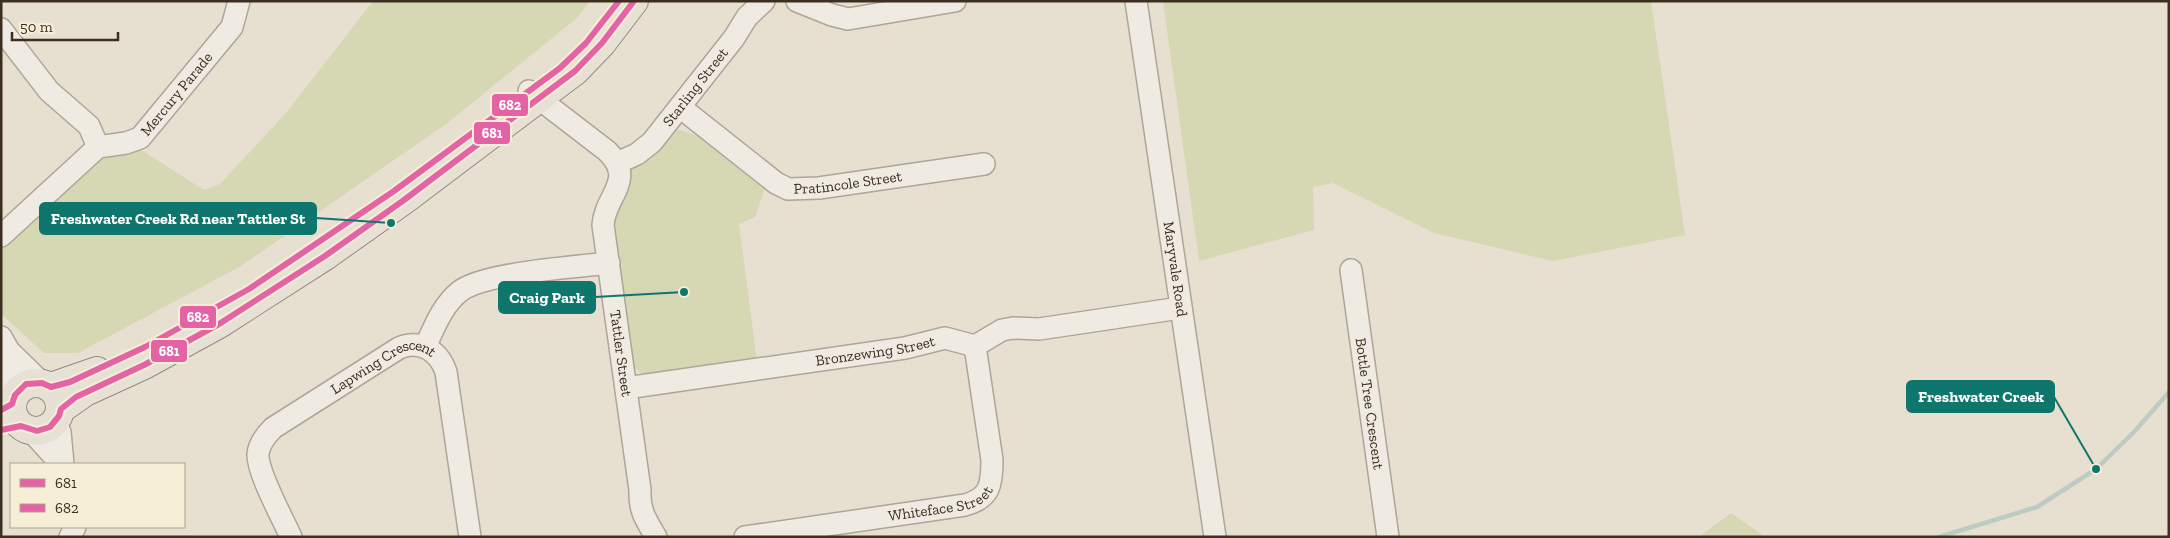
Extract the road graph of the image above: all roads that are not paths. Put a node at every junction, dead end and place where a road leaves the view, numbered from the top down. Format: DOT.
graph roads {
  1 [pos="239,1"];
  2 [pos="618,1"];
  3 [pos="634,1"];
  4 [pos="764,1"];
  5 [pos="797,1"];
  6 [pos="955,1"];
  7 [pos="1136,1"];
  8 [pos="1,29"];
  9 [pos="535,94"];
  10 [pos="680,107"];
  11 [pos="98,147"];
  12 [pos="617,163"];
  13 [pos="984,164"];
  14 [pos="1,236"];
  15 [pos="608,262"];
  16 [pos="1351,270"];
  17 [pos="1180,308"];
  18 [pos="5,344"];
  19 [pos="975,346"];
  20 [pos="425,347"];
  21 [pos="626,388"];
  22 [pos="29,410"];
  23 [pos="62,463"];
  24 [pos="291,537"];
  25 [pos="470,537"];
  26 [pos="656,537"];
  27 [pos="745,537"];
  28 [pos="1215,537"];
  29 [pos="1388,537"];
  1 -- 11 [label="street, Mercury Parade"];
  2 -- 9 [label="main road"];
  3 -- 9 [label="main road"];
  4 -- 10 [label="street, Starling Street"];
  5 -- 6 [label="street"];
  7 -- 17 [label="street, Maryvale Road"];
  8 -- 11 [label="street"];
  9 -- 12 [label="street"];
  9 -- 22 [label="main road"];
  10 -- 12 [label="street, Starling Street"];
  10 -- 13 [label="street, Pratincole Street"];
  11 -- 14 [label="street"];
  12 -- 15 [label="street, Tattler Street"];
  15 -- 20 [label="street"];
  15 -- 21 [label="street, Tattler Street"];
  16 -- 29 [label="street, Bottle Tree Crescent"];
  17 -- 19 [label="street"];
  17 -- 28 [label="street, Maryvale Road"];
  18 -- 22 [label="street"];
  18 -- 22 [label="street"];
  19 -- 21 [label="street, Bronzewing Street"];
  19 -- 27 [label="street, Whiteface Street"];
  20 -- 24 [label="street, Lapwing Crescent"];
  20 -- 25 [label="street, Lapwing Crescent"];
  21 -- 26 [label="street, Tattler Street"];
  22 -- 23 [label="street"];
}
